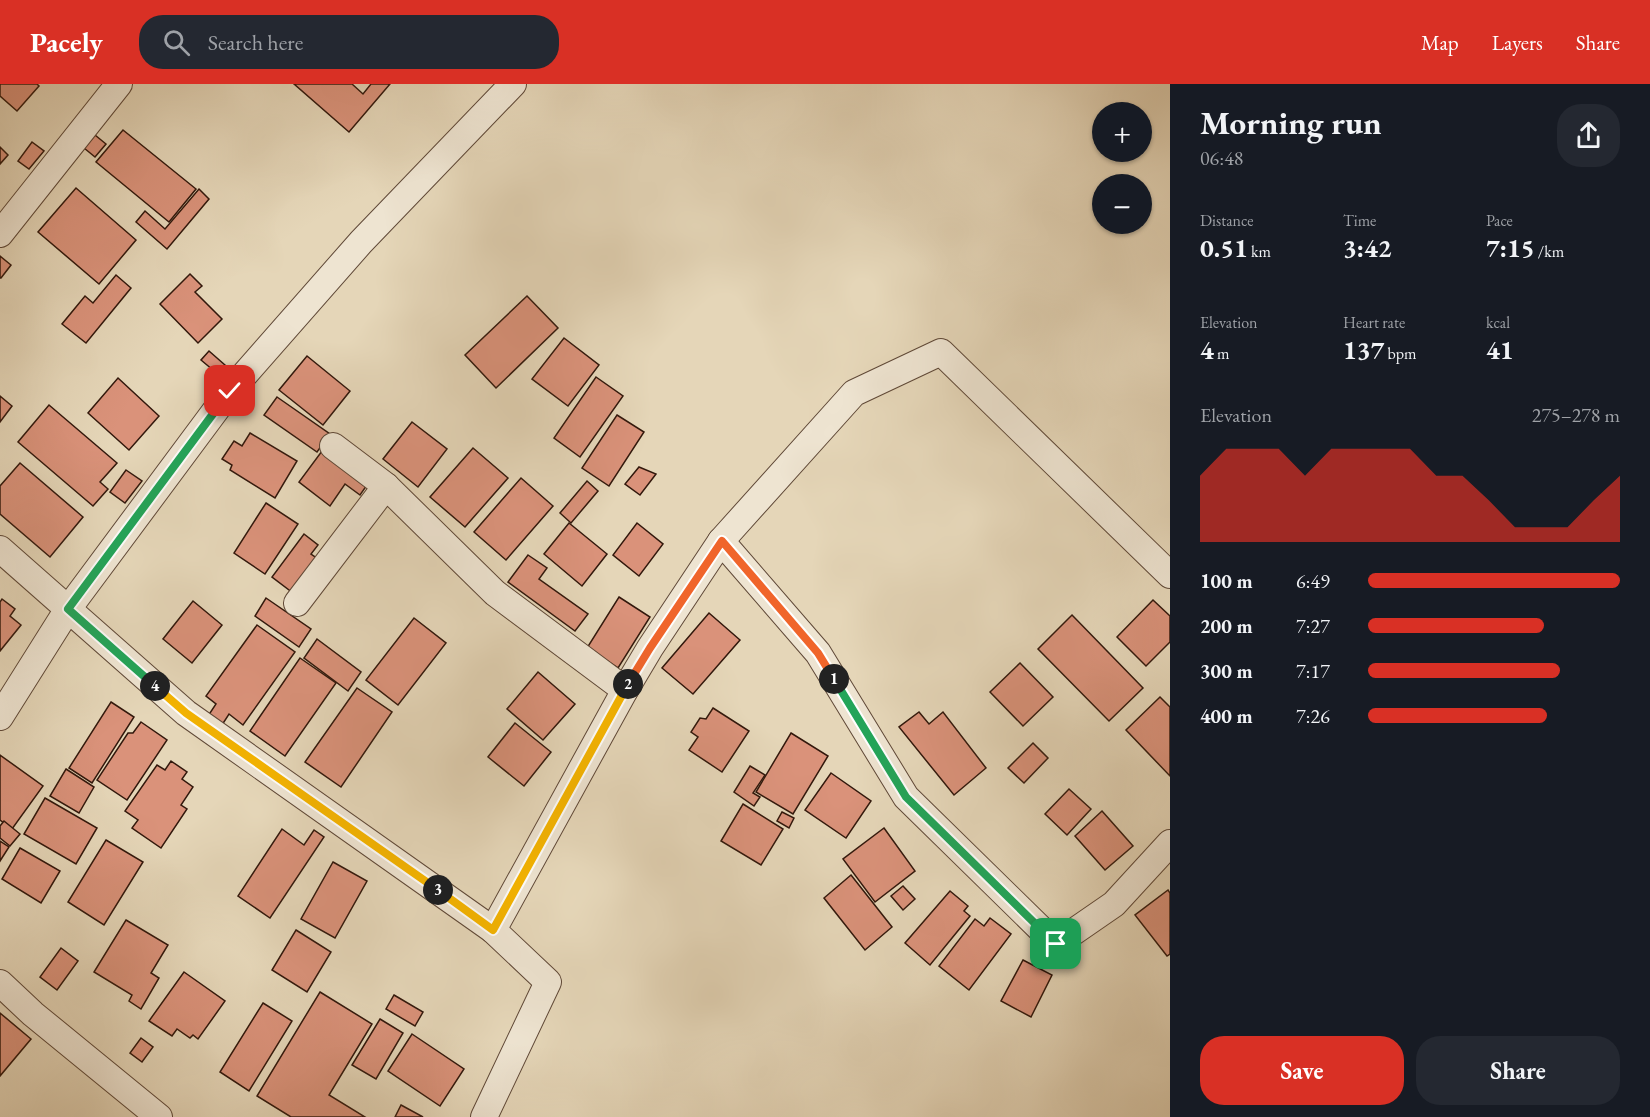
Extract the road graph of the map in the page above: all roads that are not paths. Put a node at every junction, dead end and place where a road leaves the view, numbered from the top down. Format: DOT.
graph roads {
  1 [pos="119,84"];
  2 [pos="513,84"];
  3 [pos="0,234"];
  4 [pos="333,446"];
  5 [pos="386,486"];
  6 [pos="722,541"];
  7 [pos="0,549"];
  8 [pos="1170,575"];
  9 [pos="297,603"];
  10 [pos="68,609"];
  11 [pos="625,690"];
  12 [pos="0,717"];
  13 [pos="1170,843"];
  14 [pos="493,930"];
  15 [pos="0,983"];
  16 [pos="159,1117"];
  17 [pos="484,1117"];
  1 -- 3 [label="street"];
  2 -- 10 [label="street"];
  4 -- 5 [label="street"];
  5 -- 9 [label="street"];
  5 -- 11 [label="street"];
  6 -- 8 [label="street"];
  6 -- 11 [label="street"];
  6 -- 13 [label="street"];
  7 -- 10 [label="street"];
  10 -- 12 [label="street"];
  10 -- 14 [label="street"];
  11 -- 14 [label="street"];
  14 -- 17 [label="street"];
  15 -- 16 [label="street"];
}
